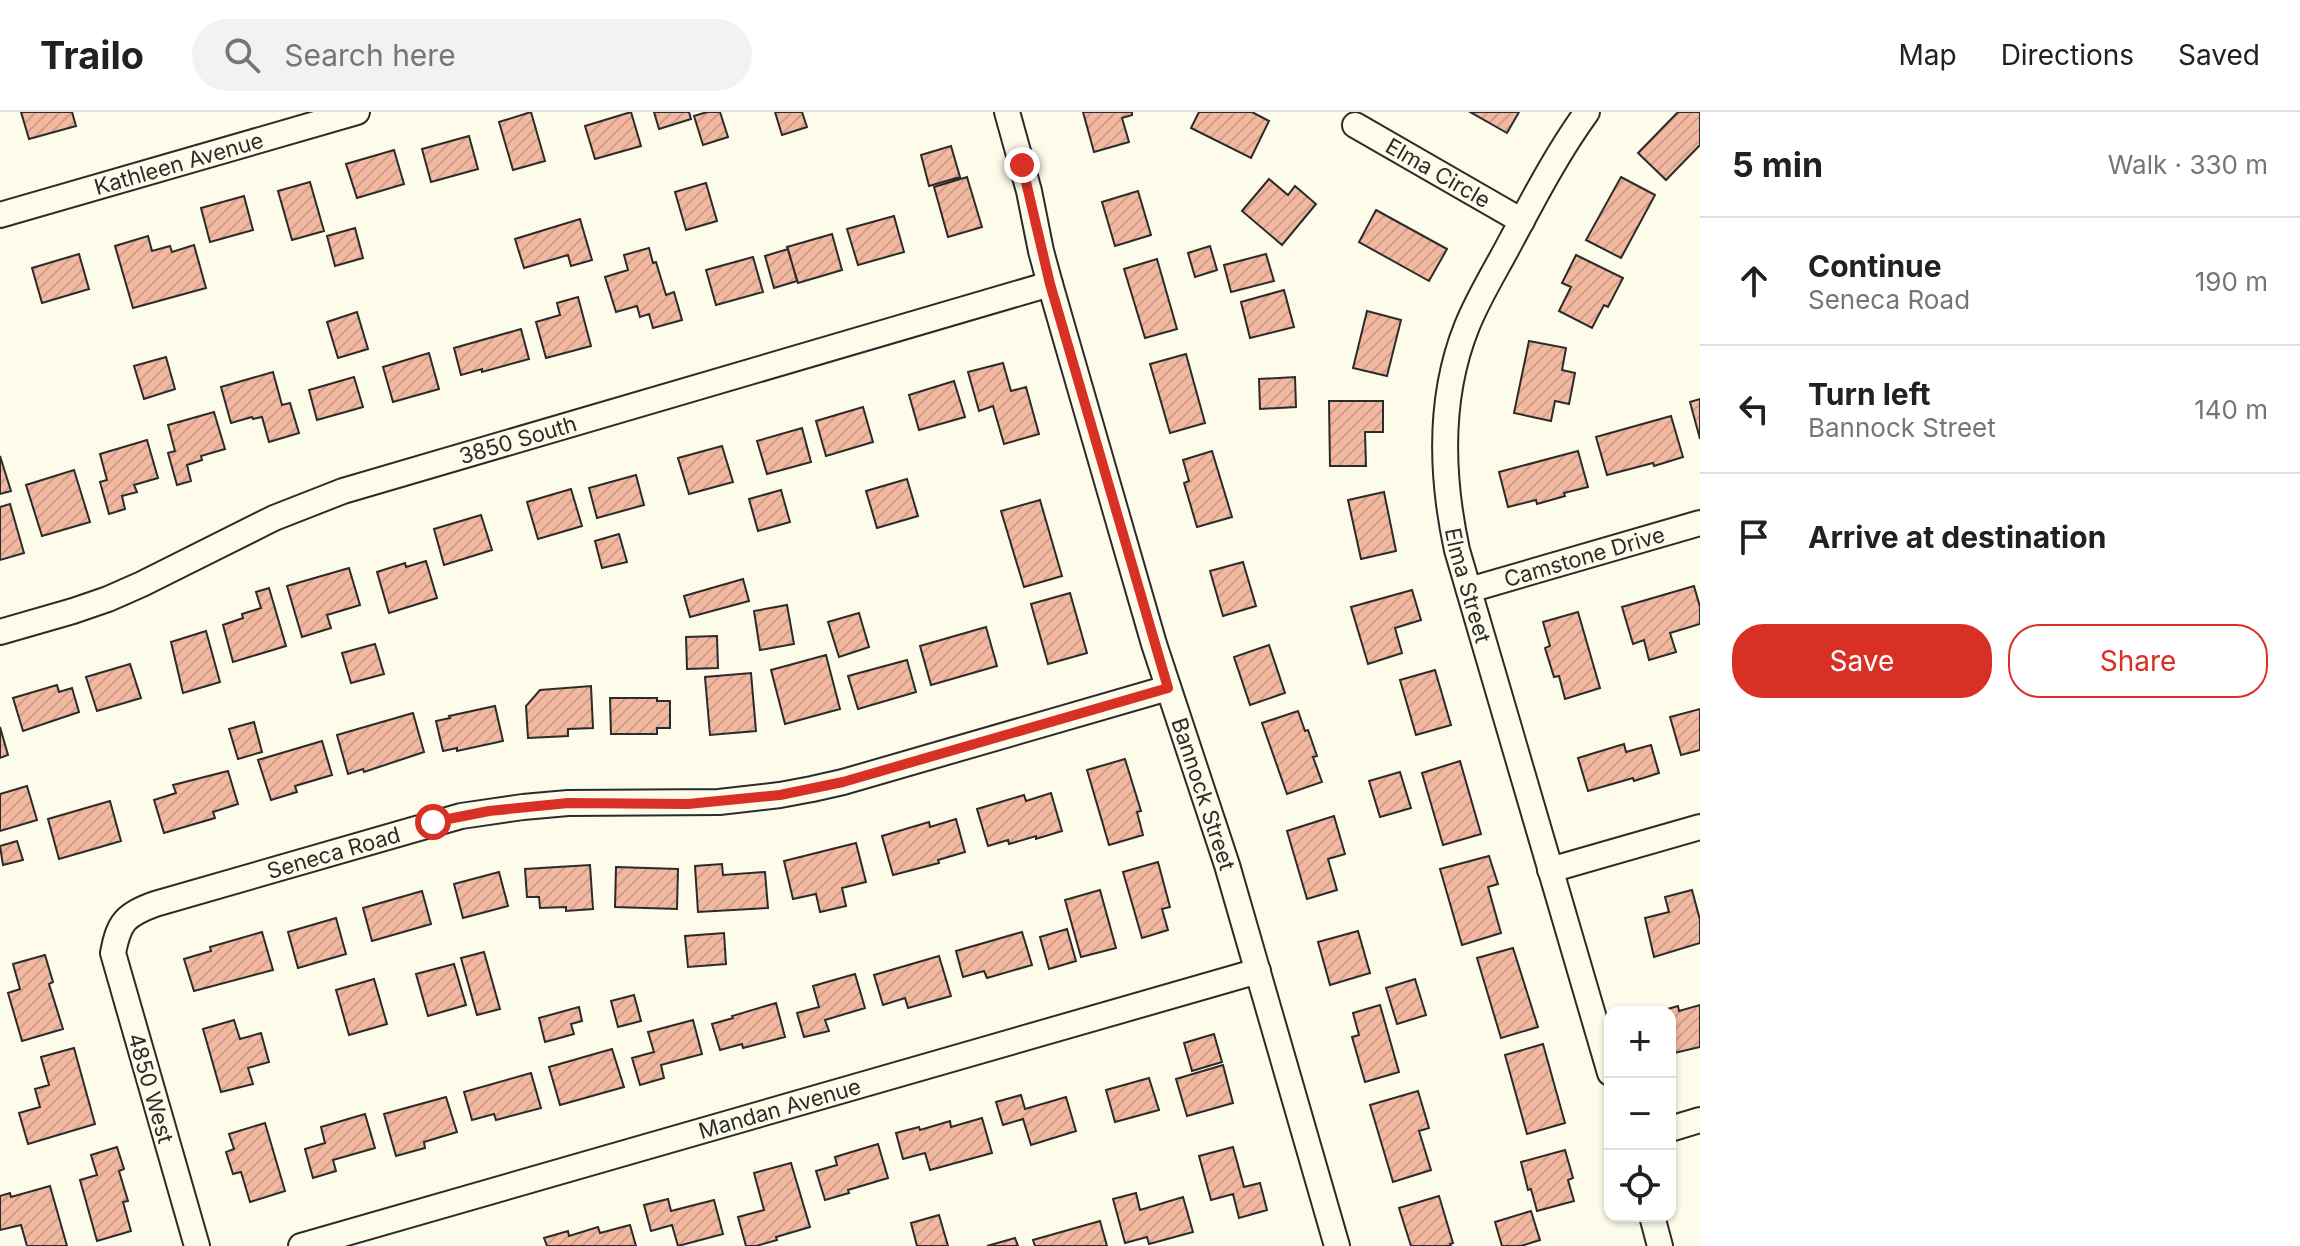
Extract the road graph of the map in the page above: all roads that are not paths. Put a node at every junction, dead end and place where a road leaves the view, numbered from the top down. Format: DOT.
graph roads {
  1 [pos="357,112"];
  2 [pos="1007,112"];
  3 [pos="1587,112"];
  4 [pos="1355,125"];
  5 [pos="0,215"];
  6 [pos="1522,221"];
  7 [pos="1050,284"];
  8 [pos="1700,523"];
  9 [pos="1469,590"];
  10 [pos="0,632"];
  11 [pos="1168,688"];
  12 [pos="1700,827"];
  13 [pos="1550,870"];
  14 [pos="118,929"];
  15 [pos="1258,971"];
  16 [pos="1604,1053"];
  17 [pos="1700,1120"];
  18 [pos="1676,1127"];
  19 [pos="1654,1222"];
  20 [pos="197,1246"];
  21 [pos="301,1246"];
  22 [pos="1337,1246"];
  23 [pos="1660,1246"];
  1 -- 5 [label="street, Kathleen Avenue"];
  2 -- 7 [label="street, Bannock Street"];
  3 -- 6 [label="street, Elma Street"];
  4 -- 6 [label="street, Elma Circle"];
  6 -- 9 [label="street, Elma Street"];
  7 -- 10 [label="street, 3850 South"];
  7 -- 11 [label="street, Bannock Street"];
  8 -- 9 [label="street, Camstone Drive"];
  9 -- 13 [label="street, Elma Street"];
  11 -- 14 [label="street, Seneca Road"];
  11 -- 15 [label="street, Bannock Street"];
  12 -- 13 [label="street"];
  13 -- 16 [label="street, Elma Street"];
  14 -- 20 [label="street, 4850 West"];
  15 -- 21 [label="street, Mandan Avenue"];
  15 -- 22 [label="street, Bannock Street"];
  17 -- 18 [label="street"];
  19 -- 23 [label="street"];
}
